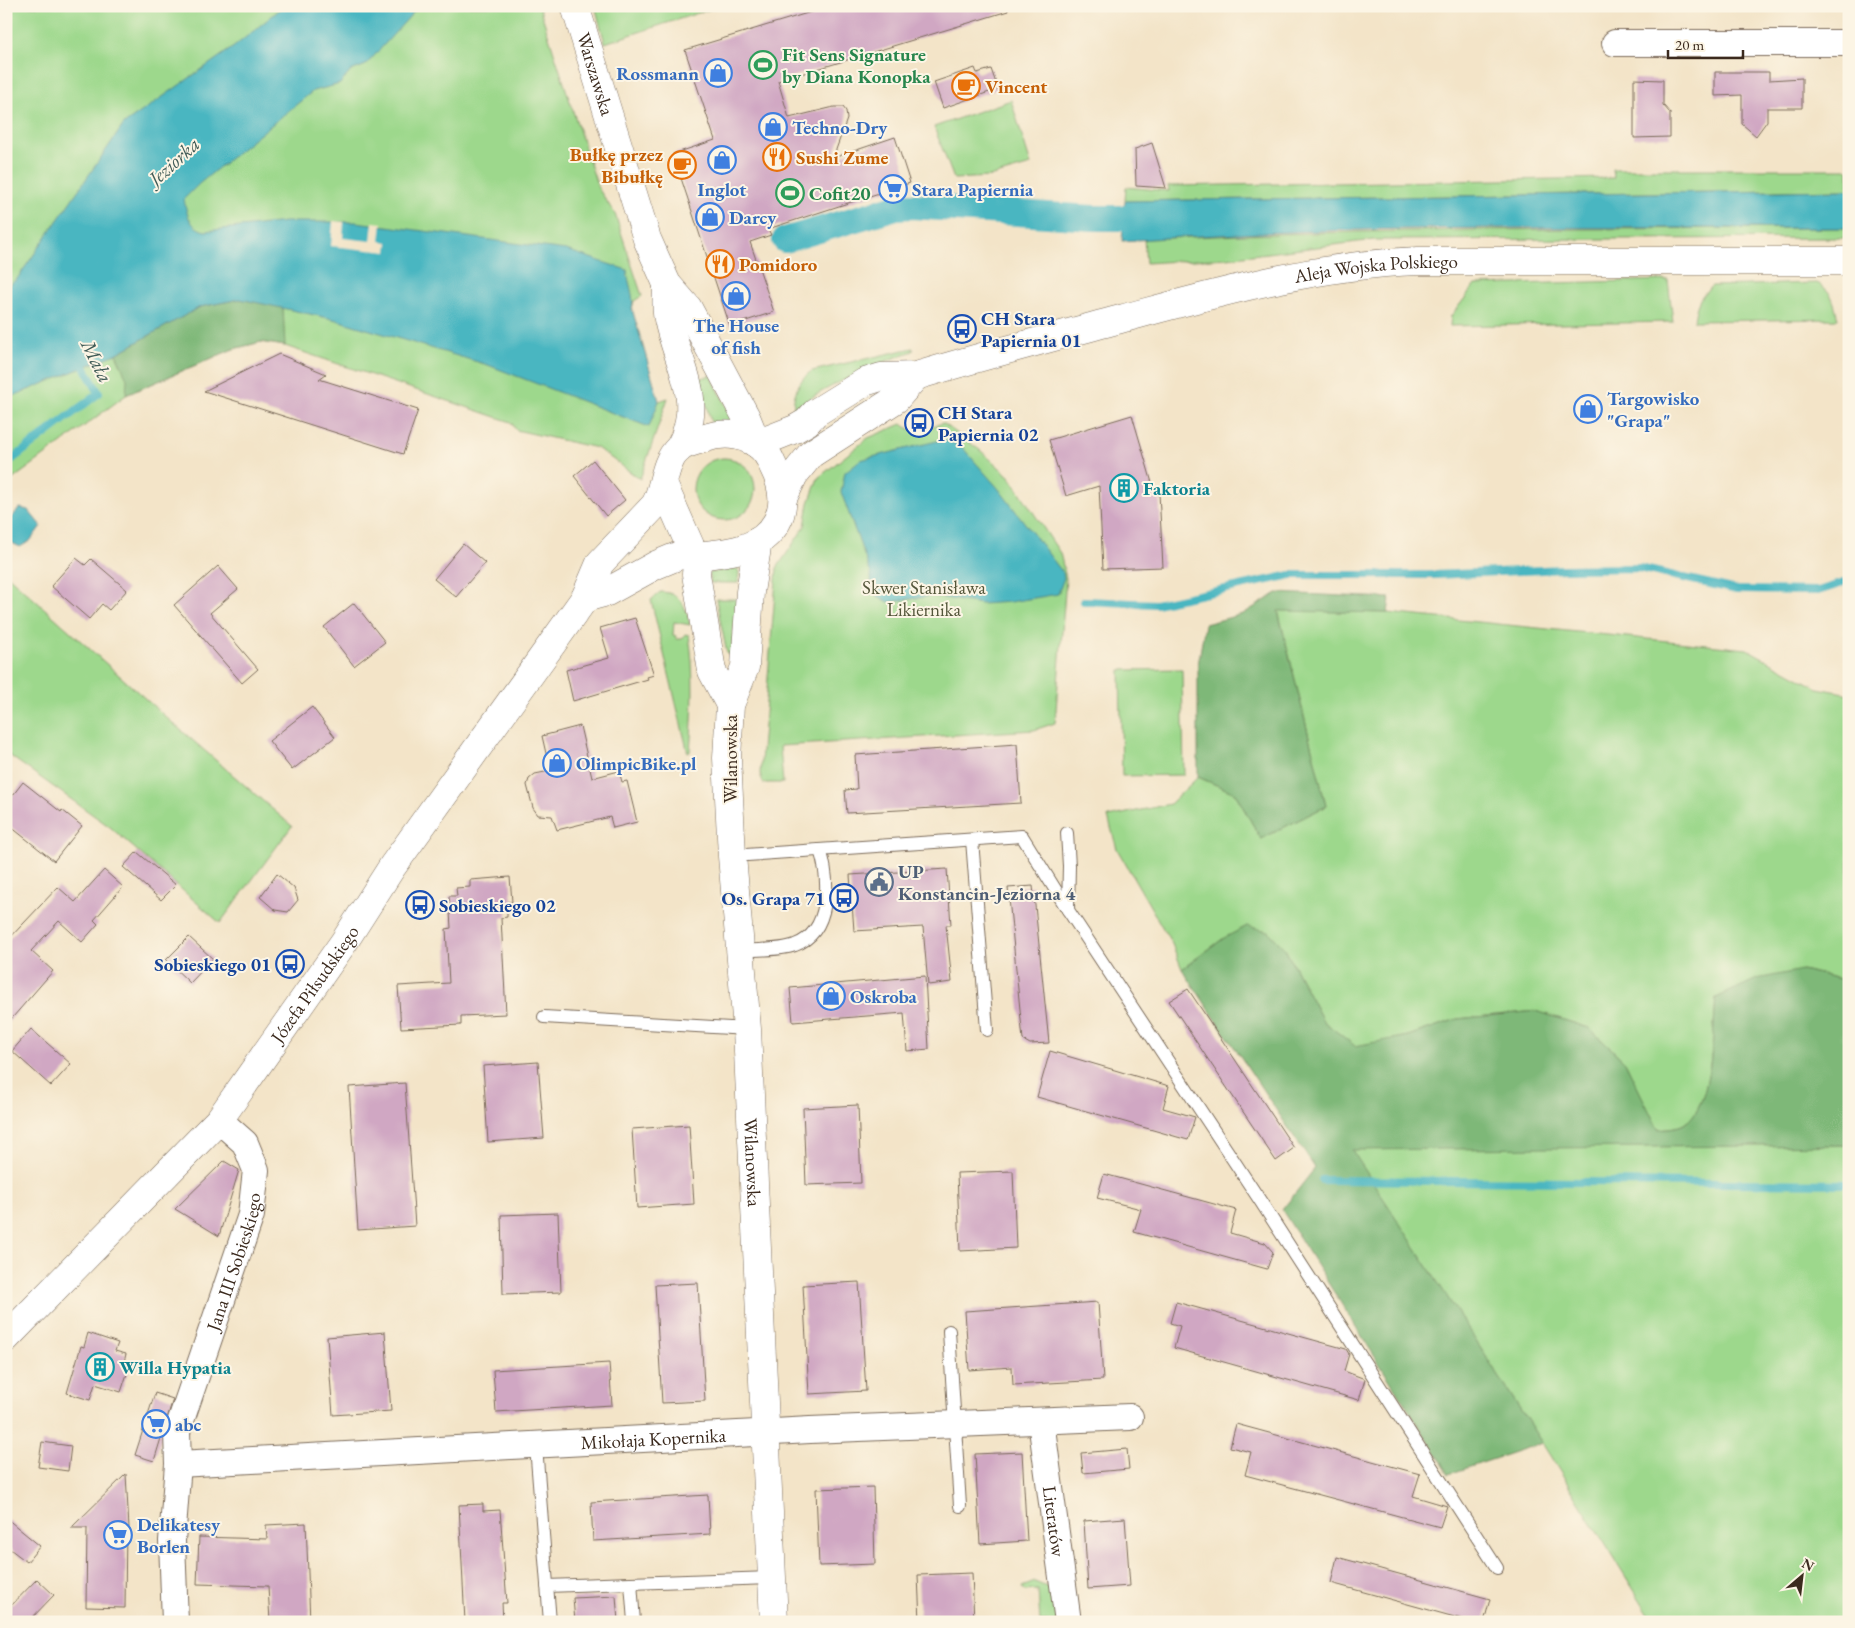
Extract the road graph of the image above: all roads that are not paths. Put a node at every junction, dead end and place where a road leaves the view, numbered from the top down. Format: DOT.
graph roads {
  1 [pos="575,6"];
  2 [pos="1849,42"];
  3 [pos="1615,43"];
  4 [pos="1849,260"];
  5 [pos="667,284"];
  6 [pos="916,376"];
  7 [pos="815,413"];
  8 [pos="746,417"];
  9 [pos="757,444"];
  10 [pos="679,448"];
  11 [pos="663,484"];
  12 [pos="784,496"];
  13 [pos="758,541"];
  14 [pos="695,554"];
  15 [pos="585,598"];
  16 [pos="730,705"];
  17 [pos="1067,833"];
  18 [pos="972,840"];
  19 [pos="820,850"];
  20 [pos="732,856"];
  21 [pos="1068,910"];
  22 [pos="741,951"];
  23 [pos="544,1017"];
  24 [pos="747,1029"];
  25 [pos="987,1030"];
  26 [pos="219,1120"];
  27 [pos="949,1331"];
  28 [pos="6,1338"];
  29 [pos="1130,1417"];
  30 [pos="1041,1421"];
  31 [pos="953,1424"];
  32 [pos="765,1434"];
  33 [pos="536,1446"];
  34 [pos="178,1464"];
  35 [pos="960,1506"];
  36 [pos="1497,1568"];
  37 [pos="772,1578"];
  38 [pos="631,1583"];
  39 [pos="547,1586"];
  40 [pos="175,1622"];
  41 [pos="550,1622"];
  42 [pos="634,1622"];
  43 [pos="774,1622"];
  44 [pos="1068,1622"];
  1 -- 5 [label="street, Warszawska"];
  2 -- 3 [label="street"];
  4 -- 6 [label="street, Aleja Wojska Polskiego"];
  5 -- 8 [label="street, Warszawska"];
  5 -- 10 [label="street, Warszawska"];
  6 -- 7 [label="street, Aleja Wojska Polskiego"];
  6 -- 12 [label="street"];
  7 -- 8 [label="street, Aleja Wojska Polskiego"];
  7 -- 9 [label="street, Aleja Wojska Polskiego"];
  8 -- 9 [label="street, Warszawska"];
  9 -- 10 [label="street"];
  9 -- 12 [label="street"];
  10 -- 11 [label="street"];
  11 -- 14 [label="street"];
  11 -- 15 [label="street, Józefa Piłsudskiego"];
  12 -- 13 [label="street"];
  13 -- 14 [label="street"];
  13 -- 16 [label="street, Wilanowska"];
  14 -- 15 [label="street"];
  14 -- 16 [label="street, Wilanowska"];
  15 -- 26 [label="street, Józefa Piłsudskiego"];
  16 -- 20 [label="street, Wilanowska"];
  17 -- 21 [label="lane"];
  18 -- 19 [label="lane"];
  18 -- 21 [label="lane"];
  18 -- 25 [label="lane"];
  19 -- 20 [label="lane"];
  19 -- 22 [label="lane"];
  20 -- 22 [label="street, Wilanowska"];
  21 -- 36 [label="lane"];
  22 -- 24 [label="street, Wilanowska"];
  23 -- 24 [label="lane"];
  24 -- 32 [label="street, Wilanowska"];
  26 -- 28 [label="street, Józefa Piłsudskiego"];
  26 -- 34 [label="street, Jana III Sobieskiego"];
  27 -- 31 [label="lane"];
  29 -- 30 [label="street, Mikołaja Kopernika"];
  30 -- 31 [label="street, Mikołaja Kopernika"];
  30 -- 44 [label="street, Literatów"];
  31 -- 32 [label="street, Mikołaja Kopernika"];
  31 -- 35 [label="lane"];
  32 -- 33 [label="street, Mikołaja Kopernika"];
  32 -- 37 [label="street, Wilanowska"];
  33 -- 34 [label="street, Mikołaja Kopernika"];
  33 -- 39 [label="lane"];
  34 -- 40 [label="street, Jana III Sobieskiego"];
  37 -- 38 [label="lane"];
  37 -- 43 [label="street, Wilanowska"];
  38 -- 39 [label="lane"];
  38 -- 42 [label="lane"];
  39 -- 41 [label="lane"];
}
